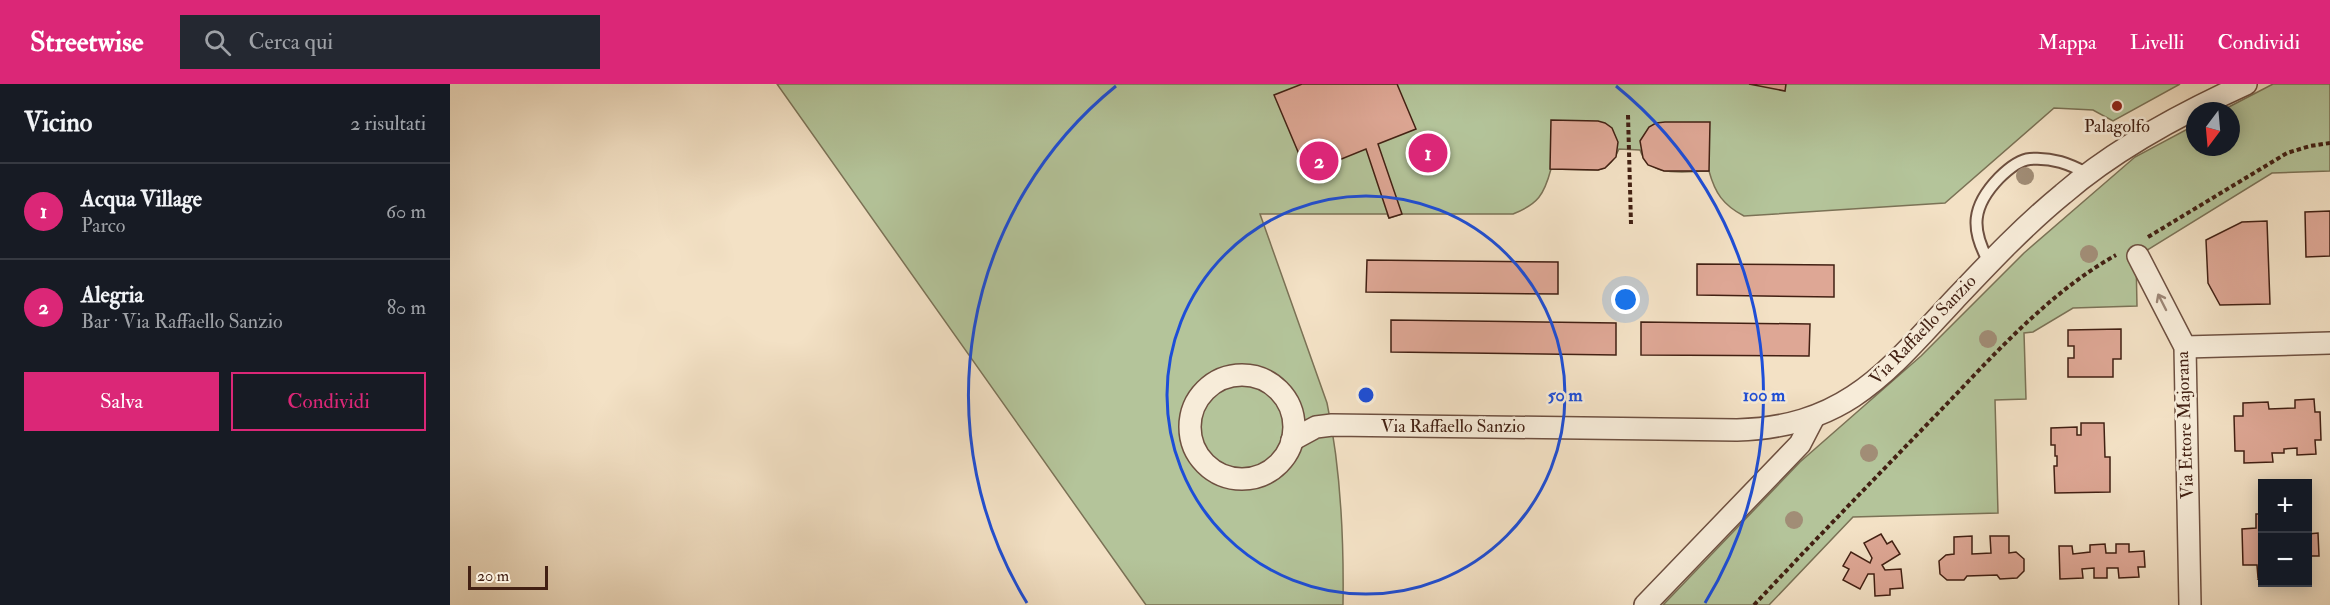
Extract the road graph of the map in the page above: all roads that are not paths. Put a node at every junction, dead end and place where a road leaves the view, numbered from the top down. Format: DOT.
graph roads {
  1 [pos="2246,84"];
  2 [pos="2088,174"];
  3 [pos="2135,249"];
  4 [pos="1989,262"];
  5 [pos="2330,343"];
  6 [pos="2185,347"];
  7 [pos="1291,411"];
  8 [pos="1814,417"];
  9 [pos="1332,425"];
  10 [pos="1292,440"];
  11 [pos="1645,605"];
  12 [pos="2190,605"];
  1 -- 2 [label="street, Via Raffaello Sanzio"];
  2 -- 4 [label="street, Via Raffaello Sanzio"];
  2 -- 4 [label="lane"];
  6 -- 3 [label="street, Via Ettore Majorana, one-way"];
  4 -- 8 [label="street, Via Raffaello Sanzio"];
  5 -- 6 [label="street"];
  6 -- 12 [label="street, Via Ettore Majorana"];
  7 -- 9 [label="street, Via Raffaello Sanzio"];
  7 -- 10 [label="street"];
  7 -- 10 [label="street"];
  8 -- 9 [label="street, Via Raffaello Sanzio"];
  8 -- 11 [label="street"];
  9 -- 10 [label="street, Via Raffaello Sanzio"];
}
